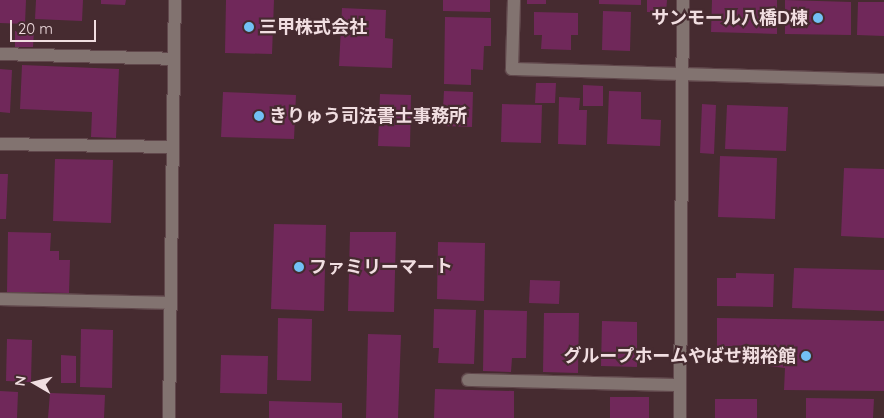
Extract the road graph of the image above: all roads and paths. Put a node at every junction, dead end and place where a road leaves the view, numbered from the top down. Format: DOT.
graph roads {
  1 [pos="175,0"];
  2 [pos="514,0"];
  3 [pos="683,0"];
  4 [pos="0,54"];
  5 [pos="174,59"];
  6 [pos="683,73"];
  7 [pos="884,80"];
  8 [pos="0,144"];
  9 [pos="172,146"];
  10 [pos="0,299"];
  11 [pos="170,303"];
  12 [pos="468,380"];
  13 [pos="680,385"];
  14 [pos="169,418"];
  15 [pos="680,418"];
  1 -- 5 [label="street"];
  2 -- 6 [label="street"];
  3 -- 6 [label="street"];
  4 -- 5 [label="street"];
  5 -- 9 [label="street"];
  6 -- 7 [label="street"];
  6 -- 13 [label="street"];
  8 -- 9 [label="street"];
  9 -- 11 [label="street"];
  10 -- 11 [label="street"];
  11 -- 14 [label="street"];
  12 -- 13 [label="street"];
  13 -- 15 [label="street"];
}
